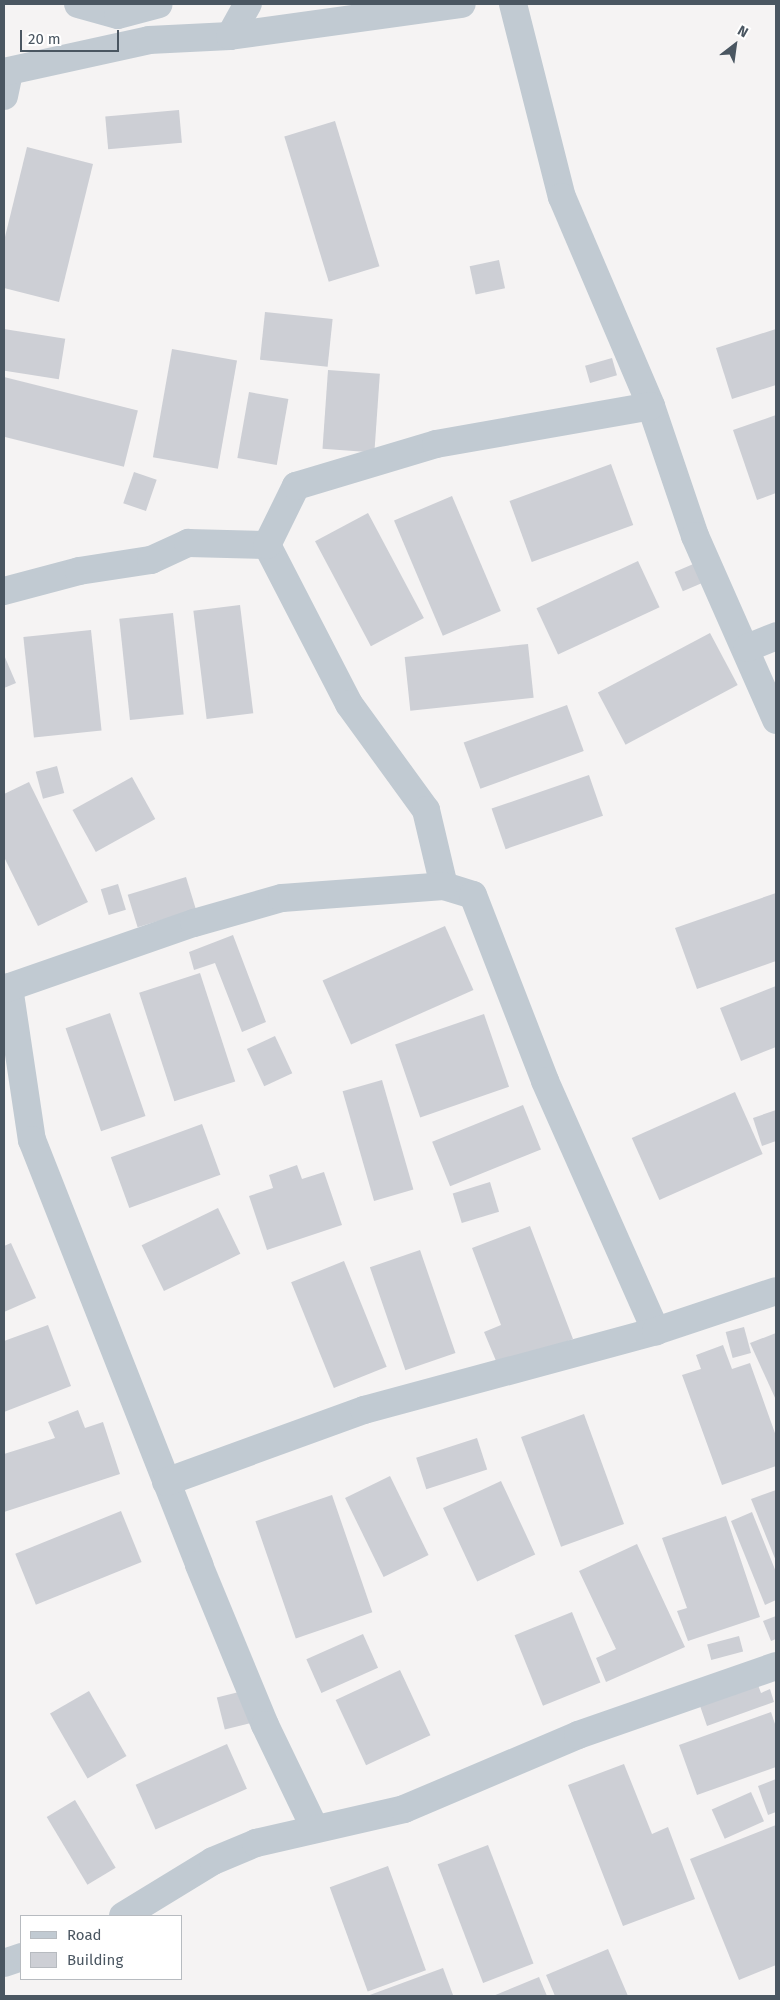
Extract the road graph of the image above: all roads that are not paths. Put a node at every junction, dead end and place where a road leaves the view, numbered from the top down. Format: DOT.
graph roads {
  1 [pos="78,4"];
  2 [pos="159,4"];
  3 [pos="248,4"];
  4 [pos="462,4"];
  5 [pos="513,4"];
  6 [pos="230,36"];
  7 [pos="6,80"];
  8 [pos="651,406"];
  9 [pos="267,545"];
  10 [pos="4,591"];
  11 [pos="776,636"];
  12 [pos="747,648"];
  13 [pos="776,720"];
  14 [pos="444,886"];
  15 [pos="7,988"];
  16 [pos="776,1291"];
  17 [pos="656,1331"];
  18 [pos="166,1482"];
  19 [pos="776,1666"];
  20 [pos="315,1829"];
  21 [pos="125,1915"];
  22 [pos="20,1957"];
  23 [pos="4,1963"];
  1 -- 2 [label="street"];
  3 -- 6 [label="street"];
  4 -- 6 [label="street"];
  5 -- 8 [label="street"];
  6 -- 7 [label="street"];
  8 -- 9 [label="street"];
  8 -- 12 [label="street"];
  9 -- 10 [label="street"];
  9 -- 14 [label="street"];
  11 -- 12 [label="street"];
  12 -- 13 [label="street"];
  14 -- 15 [label="street"];
  14 -- 17 [label="street"];
  15 -- 18 [label="street"];
  16 -- 17 [label="street"];
  17 -- 18 [label="street"];
  18 -- 20 [label="street"];
  19 -- 20 [label="street"];
  20 -- 21 [label="street"];
  22 -- 23 [label="street"];
}
